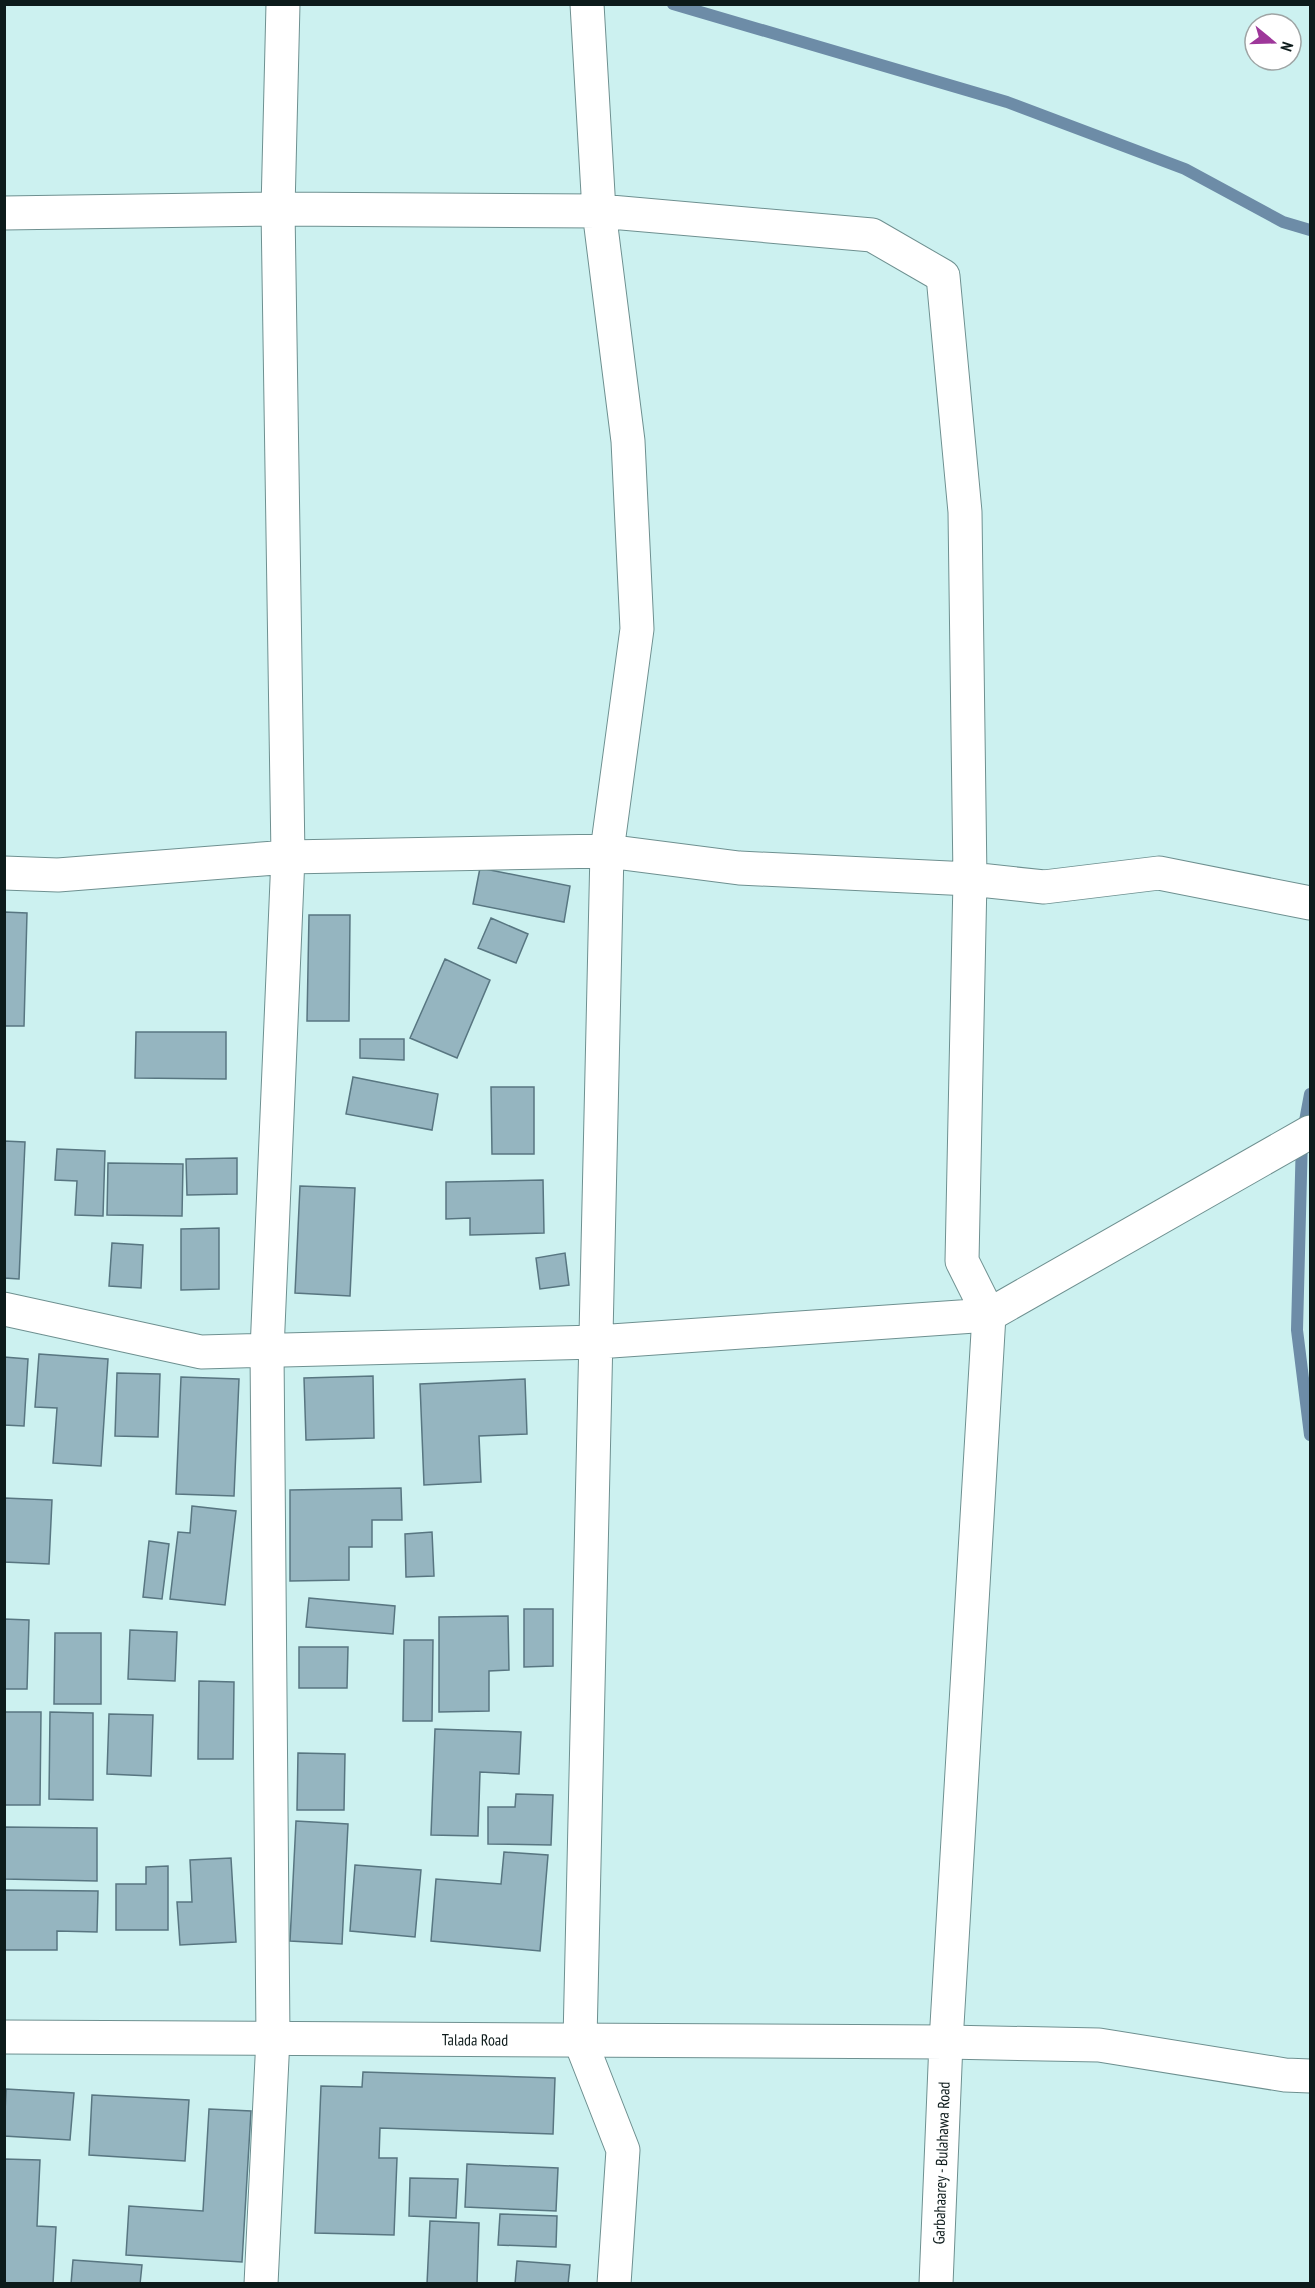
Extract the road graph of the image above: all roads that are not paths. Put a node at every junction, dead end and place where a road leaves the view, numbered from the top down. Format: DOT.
graph roads {
  1 [pos="283,4"];
  2 [pos="587,4"];
  3 [pos="278,209"];
  4 [pos="599,211"];
  5 [pos="4,213"];
  6 [pos="607,850"];
  7 [pos="288,857"];
  8 [pos="4,873"];
  9 [pos="970,879"];
  10 [pos="1311,903"];
  11 [pos="1311,1132"];
  12 [pos="4,1309"];
  13 [pos="989,1315"];
  14 [pos="597,1342"];
  15 [pos="267,1351"];
  16 [pos="4,2037"];
  17 [pos="273,2038"];
  18 [pos="580,2040"];
  19 [pos="946,2042"];
  20 [pos="1311,2076"];
  21 [pos="261,2283"];
  22 [pos="614,2283"];
  23 [pos="936,2283"];
  1 -- 3 [label="street"];
  2 -- 4 [label="street"];
  3 -- 4 [label="street"];
  3 -- 5 [label="street"];
  3 -- 7 [label="street"];
  4 -- 6 [label="street"];
  4 -- 9 [label="street"];
  6 -- 7 [label="street"];
  6 -- 9 [label="street"];
  6 -- 14 [label="street"];
  7 -- 8 [label="street"];
  7 -- 15 [label="street"];
  9 -- 10 [label="street"];
  9 -- 13 [label="street"];
  11 -- 13 [label="street"];
  12 -- 15 [label="street"];
  13 -- 14 [label="street"];
  13 -- 19 [label="street, Garbahaarey - Bulahawa Road"];
  14 -- 15 [label="street"];
  14 -- 18 [label="street"];
  15 -- 17 [label="street"];
  16 -- 17 [label="street, Talada Road"];
  17 -- 18 [label="street, Talada Road"];
  17 -- 21 [label="street"];
  18 -- 19 [label="street, Talada Road"];
  18 -- 22 [label="street"];
  19 -- 20 [label="street, Talada Road"];
  19 -- 23 [label="street, Garbahaarey - Bulahawa Road"];
}
